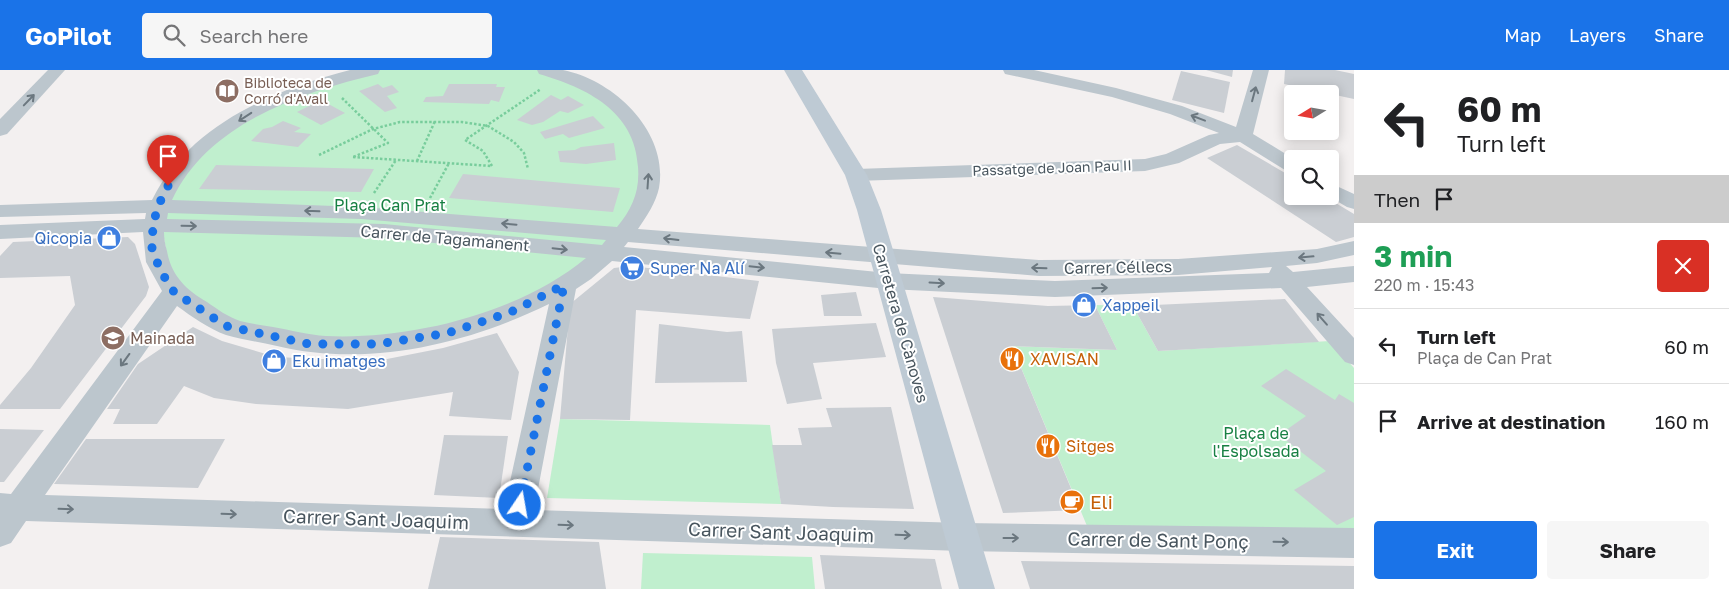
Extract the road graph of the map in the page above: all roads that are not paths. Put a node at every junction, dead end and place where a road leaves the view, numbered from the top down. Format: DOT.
graph roads {
  1 [pos="57,70"];
  2 [pos="372,70"];
  3 [pos="793,70"];
  4 [pos="1011,70"];
  5 [pos="1261,70"];
  6 [pos="567,74"];
  7 [pos="312,78"];
  8 [pos="0,130"];
  9 [pos="1243,136"];
  10 [pos="1284,161"];
  11 [pos="856,175"];
  12 [pos="1339,194"];
  13 [pos="1354,203"];
  14 [pos="0,211"];
  15 [pos="155,216"];
  16 [pos="0,232"];
  17 [pos="625,234"];
  18 [pos="1354,248"];
  19 [pos="606,254"];
  20 [pos="1267,260"];
  21 [pos="885,269"];
  22 [pos="1354,274"];
  23 [pos="1289,280"];
  24 [pos="564,285"];
  25 [pos="174,292"];
  26 [pos="1354,356"];
  27 [pos="10,507"];
  28 [pos="516,523"];
  29 [pos="0,533"];
  30 [pos="962,537"];
  31 [pos="1354,543"];
  32 [pos="977,589"];
  8 -- 1 [label="street, one-way"];
  2 -- 7 [label="street"];
  3 -- 11 [label="street, Carretera de Cànoves"];
  9 -- 4 [label="street, one-way"];
  9 -- 5 [label="street, one-way"];
  17 -- 6 [label="street, one-way"];
  7 -- 15 [label="street, one-way"];
  9 -- 10 [label="street"];
  9 -- 11 [label="street, Passatge de Joan Pau II"];
  11 -- 21 [label="street, Carretera de Cànoves"];
  12 -- 13 [label="street"];
  14 -- 15 [label="street, Carrer de Tagamanent"];
  15 -- 16 [label="street, Carrer de Tagamanent"];
  17 -- 15 [label="street, Carrer de Tagamanent, one-way"];
  15 -- 19 [label="street, Carrer de Tagamanent, one-way"];
  15 -- 25 [label="street"];
  17 -- 19 [label="street"];
  21 -- 17 [label="street, Carrer de Tagamanent, one-way"];
  18 -- 20 [label="street, Carrer Céllecs, one-way"];
  19 -- 21 [label="street, Carrer de Tagamanent, one-way"];
  19 -- 24 [label="street"];
  20 -- 21 [label="street, Carrer Céllecs, one-way"];
  20 -- 23 [label="street"];
  21 -- 23 [label="street, Carrer Céllecs, one-way"];
  21 -- 30 [label="street, Carretera de Cànoves"];
  22 -- 23 [label="street, Carrer Céllecs"];
  26 -- 23 [label="street, one-way"];
  24 -- 25 [label="street"];
  24 -- 28 [label="street"];
  25 -- 27 [label="street, one-way"];
  27 -- 28 [label="street, Carrer Sant Joaquim, one-way"];
  27 -- 29 [label="street"];
  28 -- 30 [label="street, Carrer Sant Joaquim, one-way"];
  30 -- 31 [label="street, Carrer de Sant Ponç, one-way"];
  30 -- 32 [label="street, Carretera de Cànoves"];
}
